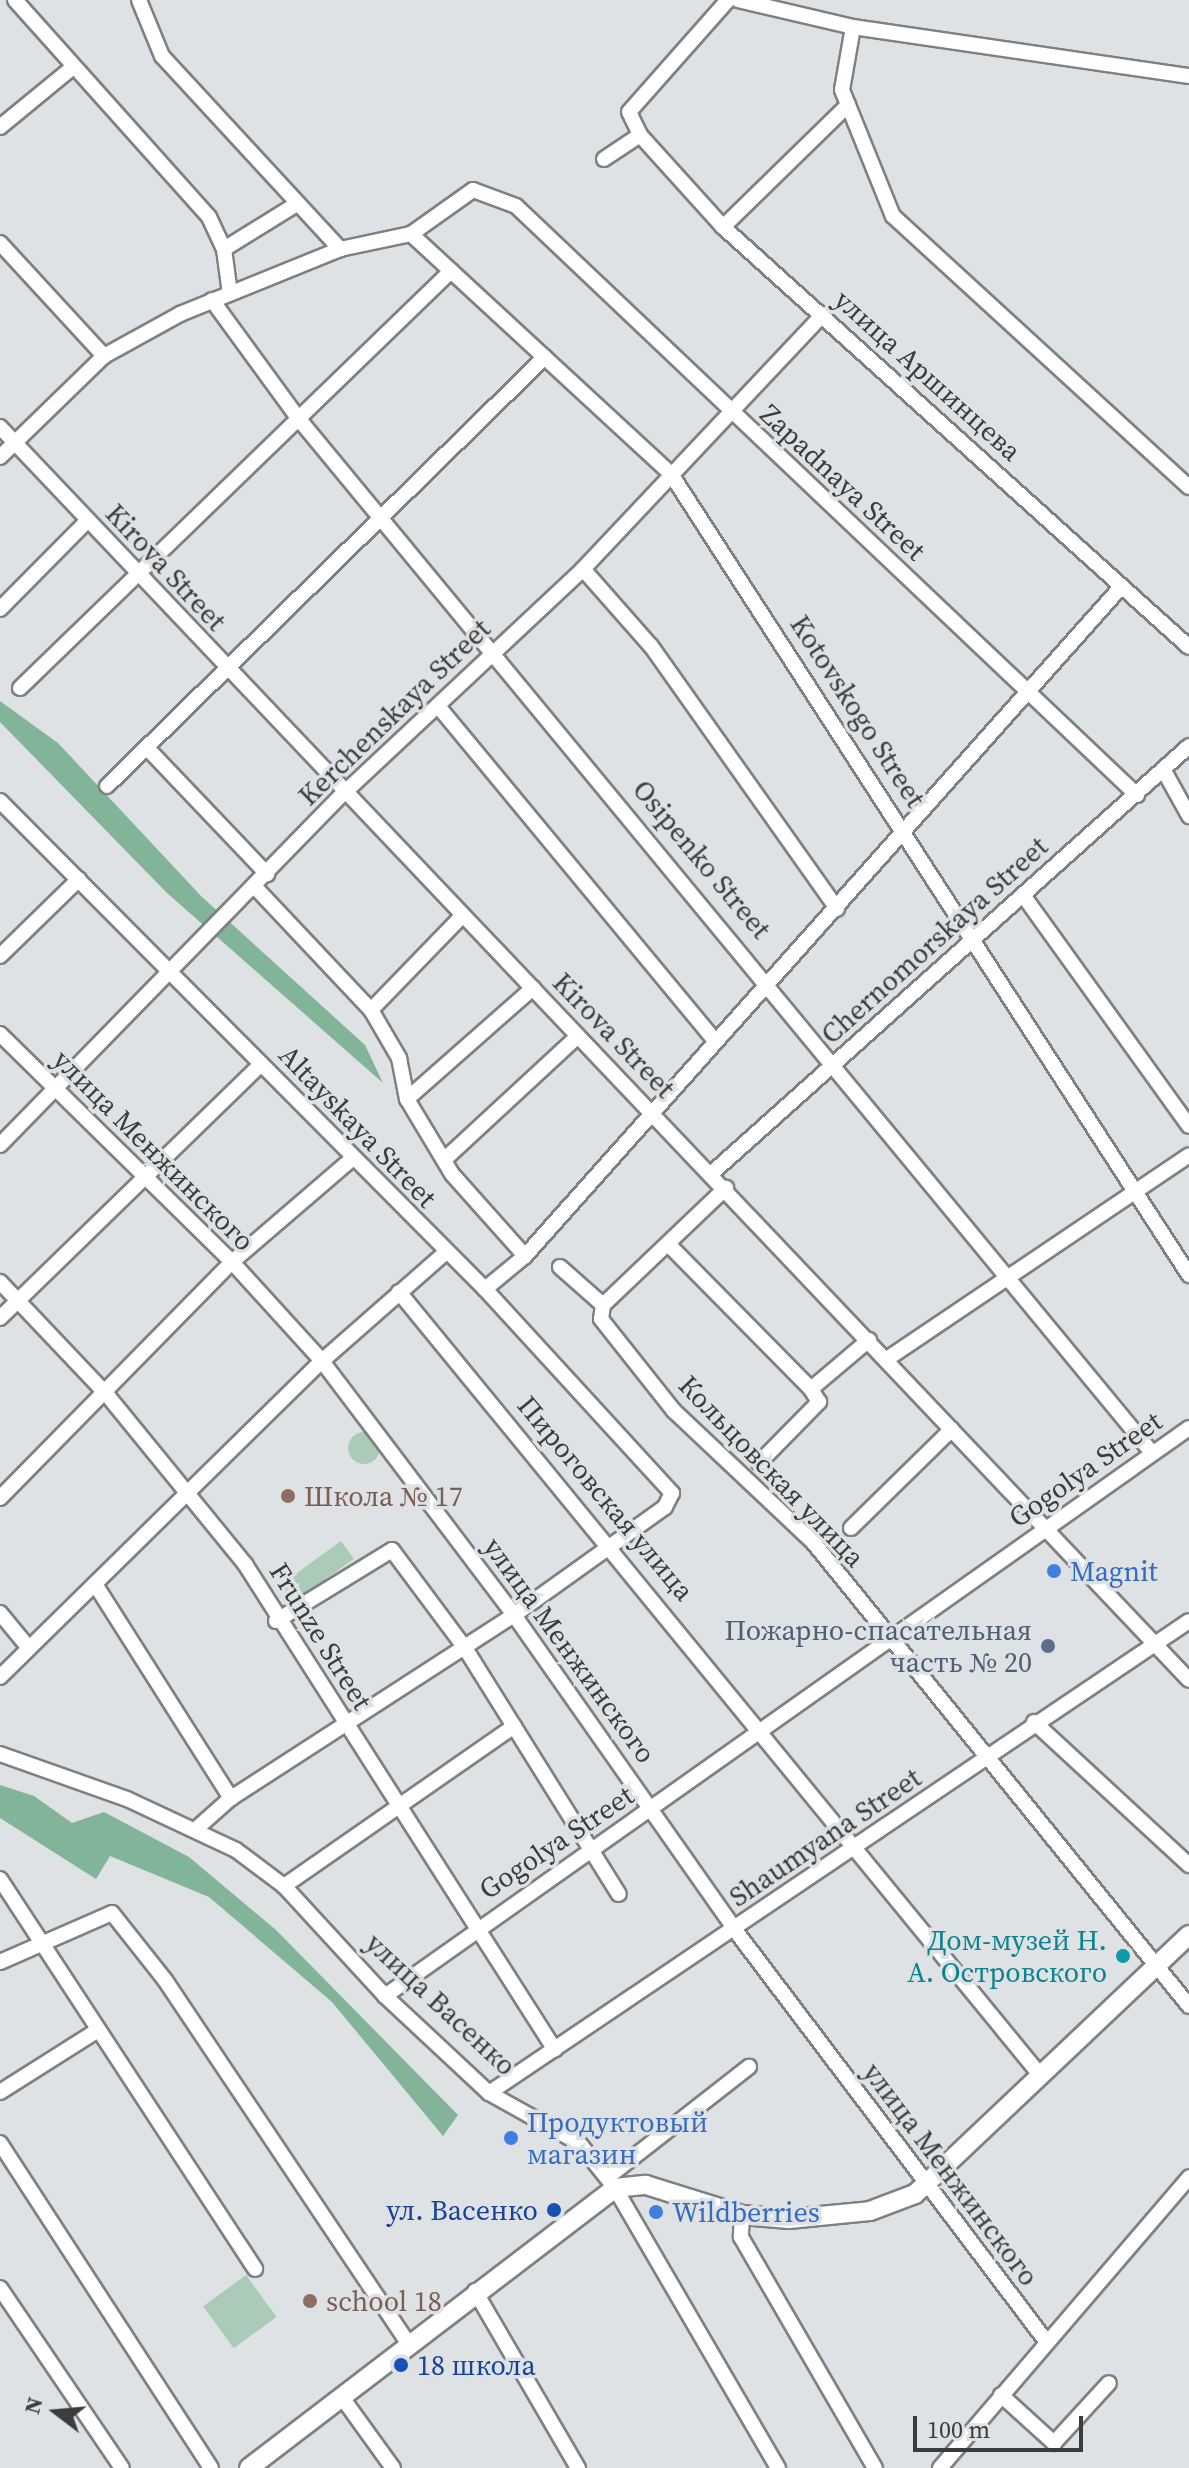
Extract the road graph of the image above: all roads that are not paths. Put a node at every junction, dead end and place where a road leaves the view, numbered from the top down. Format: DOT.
graph roads {
  1 [pos="15,0"];
  2 [pos="139,0"];
  3 [pos="728,0"];
  4 [pos="738,0"];
  5 [pos="793,8"];
  6 [pos="853,27"];
  7 [pos="73,67"];
  8 [pos="1189,76"];
  9 [pos="848,105"];
  10 [pos="0,127"];
  11 [pos="640,135"];
  12 [pos="604,159"];
  13 [pos="297,204"];
  14 [pos="723,227"];
  15 [pos="411,234"];
  16 [pos="0,243"];
  17 [pos="224,249"];
  18 [pos="340,249"];
  19 [pos="451,271"];
  20 [pos="230,294"];
  21 [pos="212,300"];
  22 [pos="823,314"];
  23 [pos="104,356"];
  24 [pos="545,357"];
  25 [pos="730,413"];
  26 [pos="298,418"];
  27 [pos="0,427"];
  28 [pos="16,443"];
  29 [pos="0,457"];
  30 [pos="671,474"];
  31 [pos="1189,487"];
  32 [pos="384,518"];
  33 [pos="87,521"];
  34 [pos="583,569"];
  35 [pos="139,577"];
  36 [pos="1122,586"];
  37 [pos="0,609"];
  38 [pos="1189,647"];
  39 [pos="495,649"];
  40 [pos="230,672"];
  41 [pos="20,688"];
  42 [pos="1030,690"];
  43 [pos="438,706"];
  44 [pos="1189,746"];
  45 [pos="148,749"];
  46 [pos="1163,769"];
  47 [pos="107,786"];
  48 [pos="345,792"];
  49 [pos="1137,795"];
  50 [pos="0,801"];
  51 [pos="1189,816"];
  52 [pos="906,831"];
  53 [pos="267,874"];
  54 [pos="79,879"];
  55 [pos="255,887"];
  56 [pos="1023,895"];
  57 [pos="837,909"];
  58 [pos="463,915"];
  59 [pos="972,940"];
  60 [pos="0,956"];
  61 [pos="173,972"];
  62 [pos="769,981"];
  63 [pos="533,988"];
  64 [pos="371,1010"];
  65 [pos="0,1034"];
  66 [pos="578,1036"];
  67 [pos="715,1041"];
  68 [pos="261,1064"];
  69 [pos="833,1065"];
  70 [pos="53,1087"];
  71 [pos="407,1099"];
  72 [pos="650,1112"];
  73 [pos="1189,1126"];
  74 [pos="0,1145"];
  75 [pos="1189,1155"];
  76 [pos="353,1158"];
  77 [pos="445,1159"];
  78 [pos="712,1173"];
  79 [pos="140,1175"];
  80 [pos="726,1188"];
  81 [pos="1136,1194"];
  82 [pos="668,1244"];
  83 [pos="446,1252"];
  84 [pos="525,1256"];
  85 [pos="232,1262"];
  86 [pos="563,1270"];
  87 [pos="1189,1275"];
  88 [pos="1007,1276"];
  89 [pos="0,1282"];
  90 [pos="485,1289"];
  91 [pos="399,1292"];
  92 [pos="18,1300"];
  93 [pos="603,1305"];
  94 [pos="0,1318"];
  95 [pos="869,1340"];
  96 [pos="887,1359"];
  97 [pos="322,1361"];
  98 [pos="811,1389"];
  99 [pos="108,1396"];
  100 [pos="1189,1428"];
  101 [pos="952,1429"];
  102 [pos="1152,1453"];
  103 [pos="759,1463"];
  104 [pos="188,1492"];
  105 [pos="0,1498"];
  106 [pos="1046,1526"];
  107 [pos="851,1528"];
  108 [pos="612,1545"];
  109 [pos="95,1584"];
  110 [pos="0,1613"];
  111 [pos="514,1615"];
  112 [pos="276,1621"];
  113 [pos="1189,1621"];
  114 [pos="893,1641"];
  115 [pos="1155,1645"];
  116 [pos="29,1648"];
  117 [pos="465,1648"];
  118 [pos="0,1677"];
  119 [pos="1189,1680"];
  120 [pos="1034,1722"];
  121 [pos="346,1724"];
  122 [pos="514,1726"];
  123 [pos="764,1735"];
  124 [pos="0,1754"];
  125 [pos="990,1754"];
  126 [pos="231,1798"];
  127 [pos="398,1806"];
  128 [pos="652,1808"];
  129 [pos="195,1830"];
  130 [pos="589,1847"];
  131 [pos="854,1851"];
  132 [pos="1189,1865"];
  133 [pos="0,1879"];
  134 [pos="284,1886"];
  135 [pos="619,1894"];
  136 [pos="477,1927"];
  137 [pos="735,1930"];
  138 [pos="1189,1935"];
  139 [pos="43,1940"];
  140 [pos="0,1962"];
  141 [pos="1156,1966"];
  142 [pos="385,1996"];
  143 [pos="1189,2006"];
  144 [pos="98,2030"];
  145 [pos="555,2050"];
  146 [pos="749,2067"];
  147 [pos="1041,2076"];
  148 [pos="0,2092"];
  149 [pos="489,2093"];
  150 [pos="0,2143"];
  151 [pos="1189,2177"];
  152 [pos="612,2182"];
  153 [pos="926,2186"];
  154 [pos="742,2215"];
  155 [pos="255,2269"];
  156 [pos="0,2288"];
  157 [pos="475,2291"];
  158 [pos="1046,2341"];
  159 [pos="408,2343"];
  160 [pos="1109,2383"];
  161 [pos="1001,2395"];
  162 [pos="341,2396"];
  163 [pos="122,2468"];
  164 [pos="211,2468"];
  165 [pos="249,2468"];
  166 [pos="393,2468"];
  167 [pos="578,2468"];
  168 [pos="778,2468"];
  169 [pos="875,2468"];
  170 [pos="940,2468"];
  1 -- 7 [label="street"];
  2 -- 13 [label="street"];
  3 -- 11 [label="street"];
  4 -- 5 [label="street"];
  5 -- 6 [label="street"];
  6 -- 8 [label="street"];
  6 -- 9 [label="street"];
  7 -- 10 [label="street"];
  7 -- 17 [label="street"];
  9 -- 14 [label="street"];
  9 -- 31 [label="street"];
  11 -- 12 [label="street"];
  11 -- 14 [label="street, улица Аршинцева"];
  13 -- 17 [label="street"];
  13 -- 18 [label="street"];
  14 -- 22 [label="street, улица Аршинцева"];
  15 -- 18 [label="street"];
  15 -- 19 [label="street, Kotovskogo Street"];
  15 -- 25 [label="street, Zapadnaya Street"];
  16 -- 23 [label="street"];
  17 -- 20 [label="street"];
  18 -- 20 [label="street"];
  19 -- 24 [label="street, Kotovskogo Street"];
  19 -- 26 [label="street"];
  20 -- 21 [label="street"];
  21 -- 23 [label="street"];
  21 -- 26 [label="street, Osipenko Street"];
  22 -- 25 [label="street, Kerchenskaya Street"];
  22 -- 36 [label="street, улица Аршинцева"];
  23 -- 28 [label="street"];
  24 -- 30 [label="street, Kotovskogo Street"];
  24 -- 32 [label="street"];
  25 -- 30 [label="street, Kerchenskaya Street"];
  25 -- 42 [label="street, Zapadnaya Street"];
  26 -- 32 [label="street, Osipenko Street"];
  26 -- 35 [label="street"];
  27 -- 28 [label="street, Kirova Street"];
  28 -- 29 [label="street"];
  28 -- 33 [label="street, Kirova Street"];
  30 -- 34 [label="street, Kerchenskaya Street"];
  30 -- 52 [label="street, Kotovskogo Street"];
  32 -- 39 [label="street, Osipenko Street"];
  32 -- 40 [label="street"];
  33 -- 35 [label="street, Kirova Street"];
  33 -- 37 [label="street"];
  34 -- 39 [label="street, Kerchenskaya Street"];
  34 -- 57 [label="street"];
  35 -- 40 [label="street, Kirova Street"];
  35 -- 41 [label="street"];
  36 -- 38 [label="street, улица Аршинцева"];
  36 -- 42 [label="street"];
  39 -- 43 [label="street, Kerchenskaya Street"];
  39 -- 62 [label="street, Osipenko Street"];
  40 -- 45 [label="street"];
  40 -- 48 [label="street, Kirova Street"];
  42 -- 49 [label="street, Zapadnaya Street"];
  42 -- 52 [label="street"];
  43 -- 48 [label="street, Kerchenskaya Street"];
  43 -- 67 [label="street"];
  44 -- 46 [label="street, Chernomorskaya Street"];
  45 -- 47 [label="street"];
  45 -- 53 [label="street"];
  46 -- 49 [label="street, Chernomorskaya Street"];
  46 -- 51 [label="street"];
  48 -- 53 [label="street, Kerchenskaya Street"];
  48 -- 58 [label="street, Kirova Street"];
  49 -- 56 [label="street, Chernomorskaya Street"];
  50 -- 54 [label="street, Altayskaya Street"];
  52 -- 57 [label="street"];
  52 -- 59 [label="street, Kotovskogo Street"];
  53 -- 55 [label="street, Kerchenskaya Street"];
  54 -- 60 [label="street"];
  54 -- 61 [label="street, Altayskaya Street"];
  55 -- 61 [label="street, Kerchenskaya Street"];
  55 -- 64 [label="street"];
  56 -- 59 [label="street, Chernomorskaya Street"];
  56 -- 73 [label="street"];
  57 -- 62 [label="street"];
  58 -- 63 [label="street, Kirova Street"];
  58 -- 64 [label="street"];
  59 -- 69 [label="street, Chernomorskaya Street"];
  59 -- 81 [label="street, Kotovskogo Street"];
  61 -- 68 [label="street, Altayskaya Street"];
  61 -- 70 [label="street, Kerchenskaya Street"];
  62 -- 67 [label="street"];
  62 -- 69 [label="street, Osipenko Street"];
  63 -- 66 [label="street, Kirova Street"];
  63 -- 71 [label="street"];
  64 -- 71 [label="street"];
  65 -- 70 [label="street, улица Менжинского"];
  66 -- 72 [label="street, Kirova Street"];
  66 -- 77 [label="street"];
  67 -- 72 [label="street"];
  68 -- 76 [label="street, Altayskaya Street"];
  68 -- 79 [label="street"];
  69 -- 78 [label="street, Chernomorskaya Street"];
  69 -- 88 [label="street, Osipenko Street"];
  70 -- 74 [label="street, Kerchenskaya Street"];
  70 -- 79 [label="street, улица Менжинского"];
  71 -- 77 [label="street"];
  72 -- 78 [label="street, Kirova Street"];
  72 -- 84 [label="street"];
  75 -- 81 [label="street"];
  76 -- 83 [label="street, Altayskaya Street"];
  76 -- 85 [label="street"];
  77 -- 84 [label="street"];
  78 -- 80 [label="street, Kirova Street"];
  79 -- 85 [label="street, улица Менжинского"];
  79 -- 92 [label="street"];
  80 -- 82 [label="street"];
  80 -- 95 [label="street, Kirova Street"];
  81 -- 87 [label="street, Kotovskogo Street"];
  81 -- 88 [label="street"];
  82 -- 93 [label="street"];
  82 -- 98 [label="street"];
  83 -- 90 [label="street, Altayskaya Street"];
  83 -- 91 [label="street"];
  84 -- 90 [label="street"];
  85 -- 97 [label="street, улица Менжинского"];
  85 -- 99 [label="street"];
  86 -- 93 [label="street, Кольцовская улица"];
  88 -- 96 [label="street"];
  88 -- 102 [label="street, Osipenko Street"];
  89 -- 92 [label="street, Frunze Street"];
  90 -- 108 [label="street, Altayskaya Street"];
  91 -- 97 [label="street"];
  91 -- 108 [label="street, Пироговская улица"];
  92 -- 94 [label="street"];
  92 -- 99 [label="street, Frunze Street"];
  93 -- 114 [label="street, Кольцовская улица"];
  95 -- 96 [label="street, Kirova Street"];
  95 -- 98 [label="street"];
  96 -- 101 [label="street, Kirova Street"];
  97 -- 104 [label="street"];
  97 -- 111 [label="street, улица Менжинского"];
  98 -- 103 [label="street"];
  99 -- 104 [label="street, Frunze Street"];
  99 -- 105 [label="street"];
  100 -- 102 [label="street, Gogolya Street"];
  101 -- 106 [label="street, Kirova Street"];
  101 -- 107 [label="street"];
  102 -- 106 [label="street, Gogolya Street"];
  104 -- 109 [label="street"];
  104 -- 112 [label="street, Frunze Street"];
  106 -- 114 [label="street, Gogolya Street"];
  106 -- 115 [label="street, Kirova Street"];
  108 -- 111 [label="street"];
  108 -- 123 [label="street, Пироговская улица"];
  109 -- 116 [label="street"];
  109 -- 126 [label="street"];
  110 -- 116 [label="street"];
  111 -- 117 [label="street"];
  111 -- 128 [label="street, улица Менжинского"];
  112 -- 117 [label="street"];
  112 -- 121 [label="street, Frunze Street"];
  113 -- 115 [label="street, Shaumyana Street"];
  114 -- 123 [label="street, Gogolya Street"];
  114 -- 125 [label="street, Кольцовская улица"];
  115 -- 119 [label="street, Kirova Street"];
  115 -- 120 [label="street, Shaumyana Street"];
  116 -- 118 [label="street"];
  117 -- 121 [label="street"];
  117 -- 122 [label="street"];
  120 -- 125 [label="street, Shaumyana Street"];
  120 -- 132 [label="street"];
  121 -- 126 [label="street"];
  121 -- 127 [label="street, Frunze Street"];
  122 -- 127 [label="street"];
  122 -- 130 [label="street"];
  123 -- 128 [label="street, Gogolya Street"];
  123 -- 131 [label="street, Пироговская улица"];
  124 -- 129 [label="street, улица Васенко"];
  125 -- 131 [label="street, Shaumyana Street"];
  125 -- 141 [label="street, Кольцовская улица"];
  126 -- 129 [label="street"];
  127 -- 134 [label="street"];
  127 -- 136 [label="street, Frunze Street"];
  128 -- 130 [label="street, Gogolya Street"];
  128 -- 137 [label="street, улица Менжинского"];
  129 -- 134 [label="street, улица Васенко"];
  130 -- 135 [label="street"];
  130 -- 136 [label="street, Gogolya Street"];
  131 -- 137 [label="street, Shaumyana Street"];
  131 -- 147 [label="street, Пироговская улица"];
  133 -- 139 [label="street"];
  134 -- 142 [label="street, улица Васенко"];
  136 -- 142 [label="street, Gogolya Street"];
  136 -- 145 [label="street, Frunze Street"];
  137 -- 145 [label="street, Shaumyana Street"];
  137 -- 153 [label="street, улица Менжинского"];
  138 -- 141 [label="main road"];
  139 -- 140 [label="street"];
  139 -- 144 [label="street"];
  139 -- 159 [label="street"];
  141 -- 143 [label="street, Кольцовская улица"];
  141 -- 147 [label="main road"];
  142 -- 149 [label="street, улица Васенко"];
  144 -- 148 [label="street"];
  144 -- 155 [label="street"];
  145 -- 149 [label="street, Shaumyana Street"];
  146 -- 152 [label="street"];
  147 -- 153 [label="main road"];
  149 -- 152 [label="street, улица Васенко"];
  150 -- 164 [label="street"];
  151 -- 158 [label="street"];
  152 -- 154 [label="main road"];
  152 -- 157 [label="main road"];
  152 -- 168 [label="street, улица Васенко"];
  153 -- 154 [label="main road"];
  153 -- 158 [label="street, улица Менжинского"];
  154 -- 169 [label="street"];
  156 -- 163 [label="street"];
  157 -- 159 [label="main road"];
  157 -- 167 [label="street"];
  158 -- 161 [label="street"];
  159 -- 162 [label="main road"];
  160 -- 161 [label="street"];
  161 -- 170 [label="street"];
  162 -- 165 [label="main road"];
  162 -- 166 [label="street"];
}
